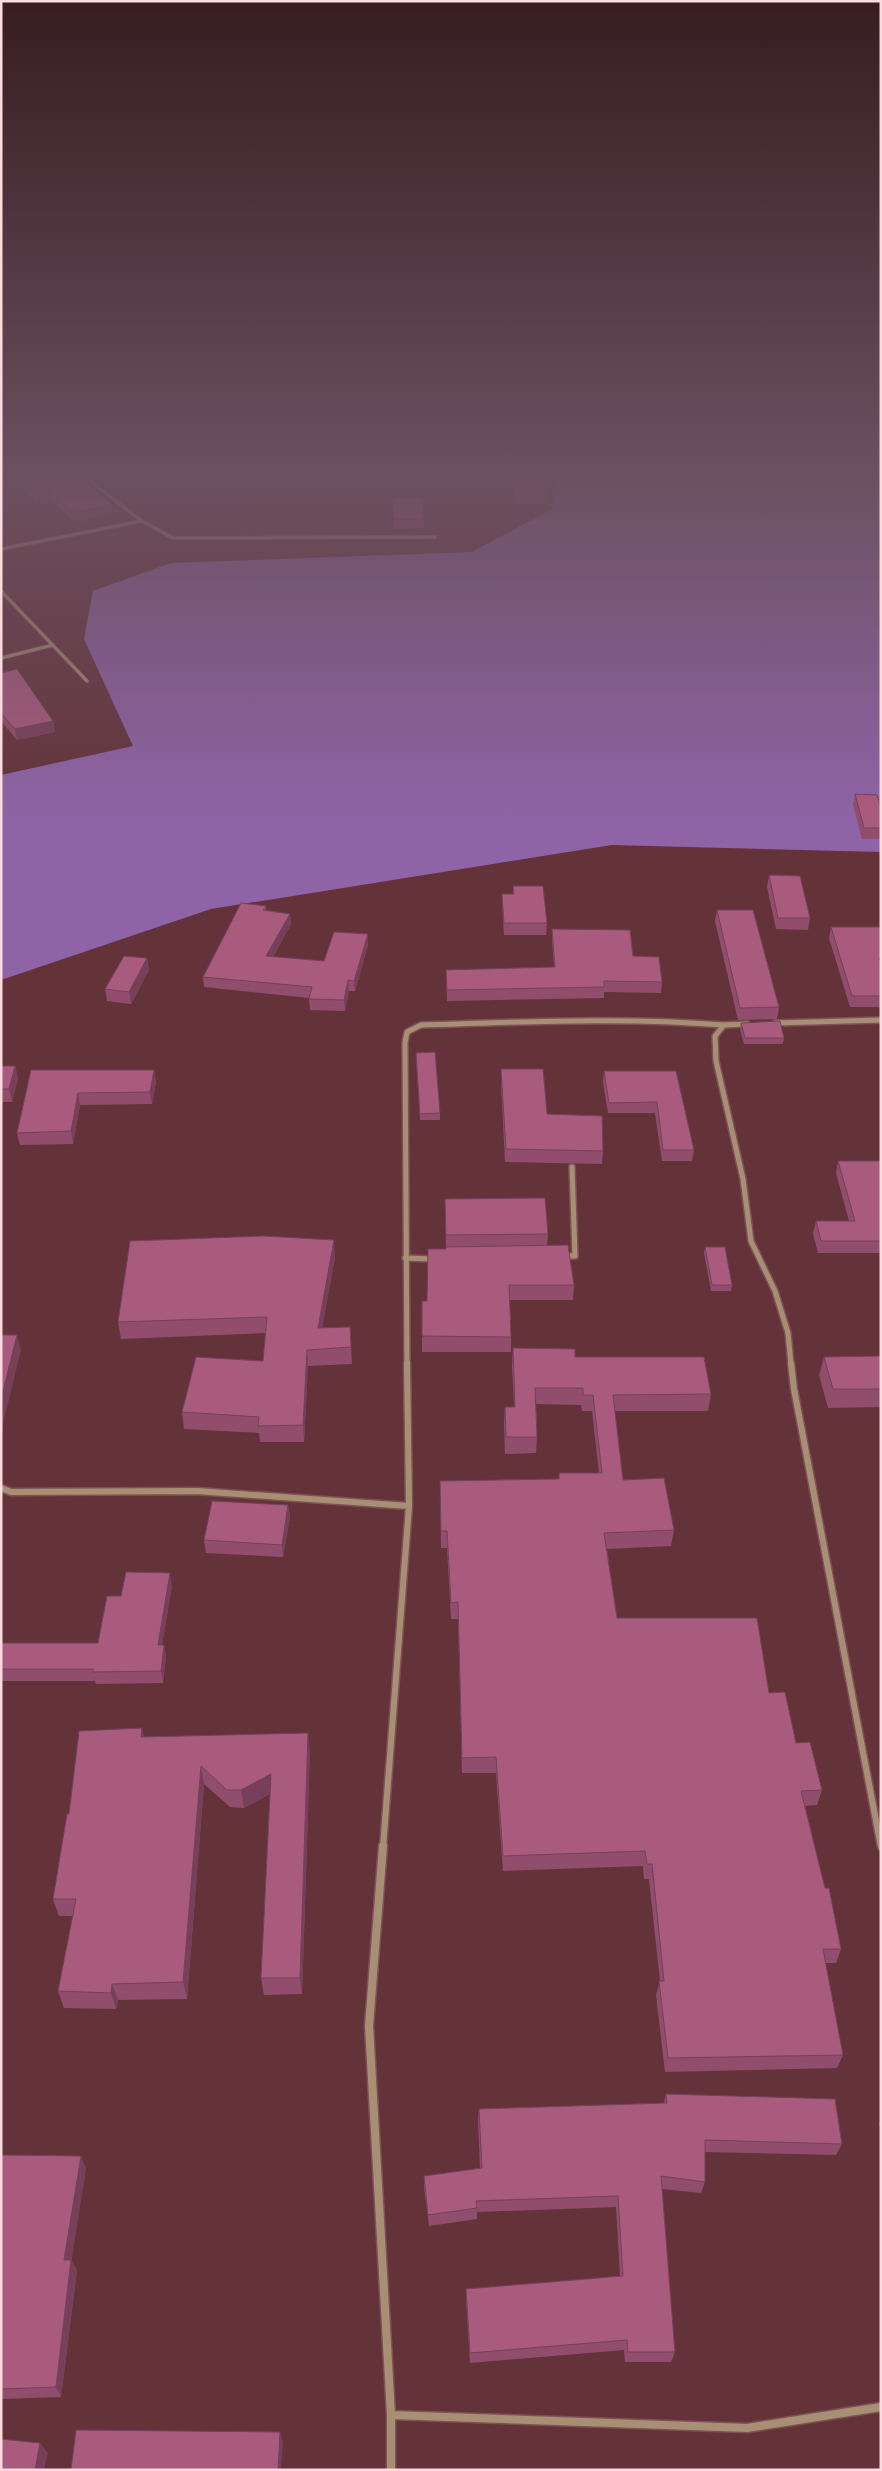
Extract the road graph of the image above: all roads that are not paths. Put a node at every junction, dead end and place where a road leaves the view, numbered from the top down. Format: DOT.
graph roads {
  1 [pos="1,591"];
  2 [pos="53,645"];
  3 [pos="1,658"];
  4 [pos="87,681"];
  5 [pos="881,1020"];
  6 [pos="754,1023"];
  7 [pos="764,1023"];
  8 [pos="724,1025"];
  9 [pos="572,1168"];
  10 [pos="556,1257"];
  11 [pos="405,1258"];
  12 [pos="445,1259"];
  13 [pos="1,1488"];
  14 [pos="409,1506"];
  15 [pos="881,1847"];
  16 [pos="881,2407"];
  17 [pos="391,2415"];
  18 [pos="392,2470"];
  1 -- 2 [label="street"];
  2 -- 3 [label="street"];
  2 -- 4 [label="street"];
  5 -- 7 [label="street"];
  6 -- 8 [label="street"];
  8 -- 11 [label="street"];
  8 -- 15 [label="street"];
  9 -- 10 [label="street"];
  11 -- 12 [label="street"];
  11 -- 14 [label="street"];
  13 -- 14 [label="street"];
  14 -- 17 [label="street"];
  16 -- 17 [label="street"];
  17 -- 18 [label="street"];
}
